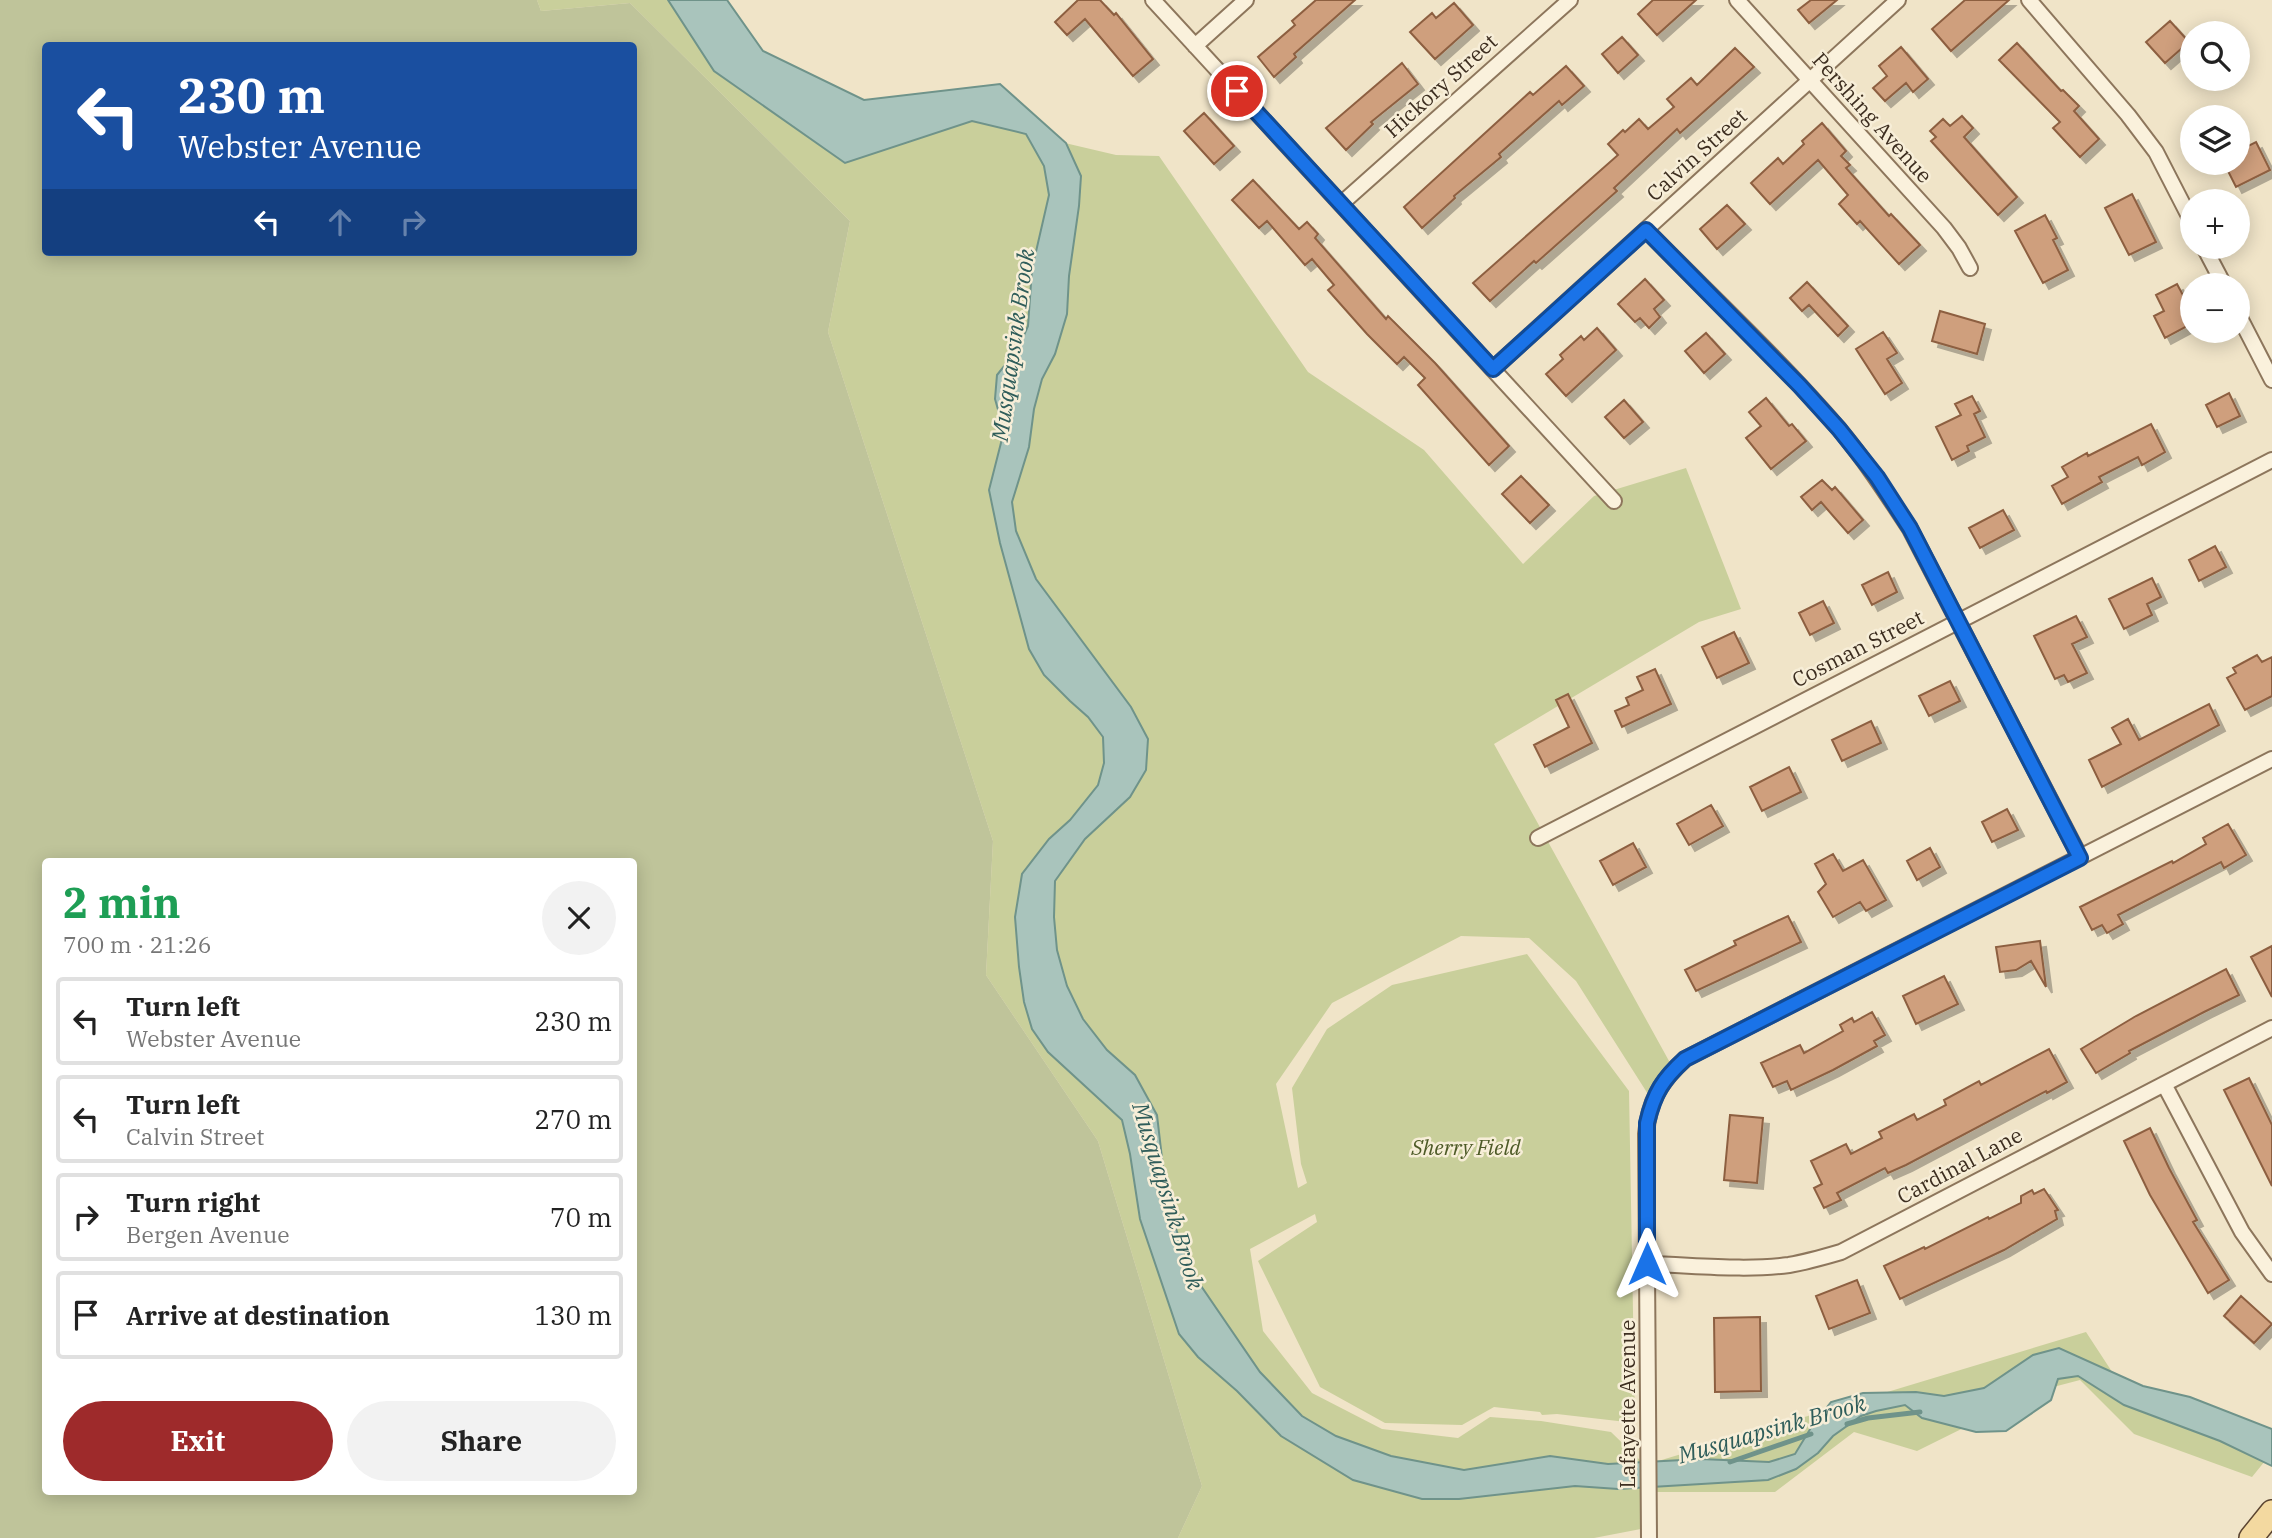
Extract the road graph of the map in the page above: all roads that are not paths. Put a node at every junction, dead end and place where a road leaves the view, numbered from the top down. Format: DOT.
graph roads {
  1 [pos="1153,0"];
  2 [pos="1246,0"];
  3 [pos="1570,0"];
  4 [pos="1737,0"];
  5 [pos="1898,0"];
  6 [pos="2029,0"];
  7 [pos="1195,46"];
  8 [pos="1810,80"];
  9 [pos="2180,199"];
  10 [pos="1341,204"];
  11 [pos="1646,230"];
  12 [pos="1970,268"];
  13 [pos="2250,337"];
  14 [pos="1493,369"];
  15 [pos="2272,380"];
  16 [pos="2272,460"];
  17 [pos="1614,501"];
  18 [pos="1958,621"];
  19 [pos="2272,759"];
  20 [pos="1538,838"];
  21 [pos="2080,858"];
  22 [pos="2272,1028"];
  23 [pos="2164,1084"];
  24 [pos="1647,1264"];
  25 [pos="2272,1274"];
  26 [pos="2272,1512"];
  27 [pos="1649,1538"];
  28 [pos="2251,1538"];
  1 -- 7 [label="street"];
  2 -- 7 [label="street"];
  3 -- 10 [label="street, Hickory Street"];
  4 -- 8 [label="street, Pershing Avenue"];
  5 -- 8 [label="street, Calvin Street"];
  6 -- 9 [label="street"];
  7 -- 10 [label="street"];
  8 -- 11 [label="street, Calvin Street"];
  8 -- 12 [label="street, Pershing Avenue"];
  10 -- 14 [label="street"];
  11 -- 14 [label="street, Calvin Street"];
  11 -- 18 [label="street"];
  13 -- 15 [label="street"];
  14 -- 17 [label="street"];
  16 -- 18 [label="street, Cosman Street"];
  18 -- 20 [label="street, Cosman Street"];
  18 -- 21 [label="street"];
  19 -- 21 [label="street, Lafayette Avenue"];
  21 -- 24 [label="street, Lafayette Avenue"];
  22 -- 23 [label="street, Cardinal Lane"];
  23 -- 24 [label="street, Cardinal Lane"];
  23 -- 25 [label="street"];
  24 -- 27 [label="street, Lafayette Avenue"];
  26 -- 28 [label="main road"];
}
